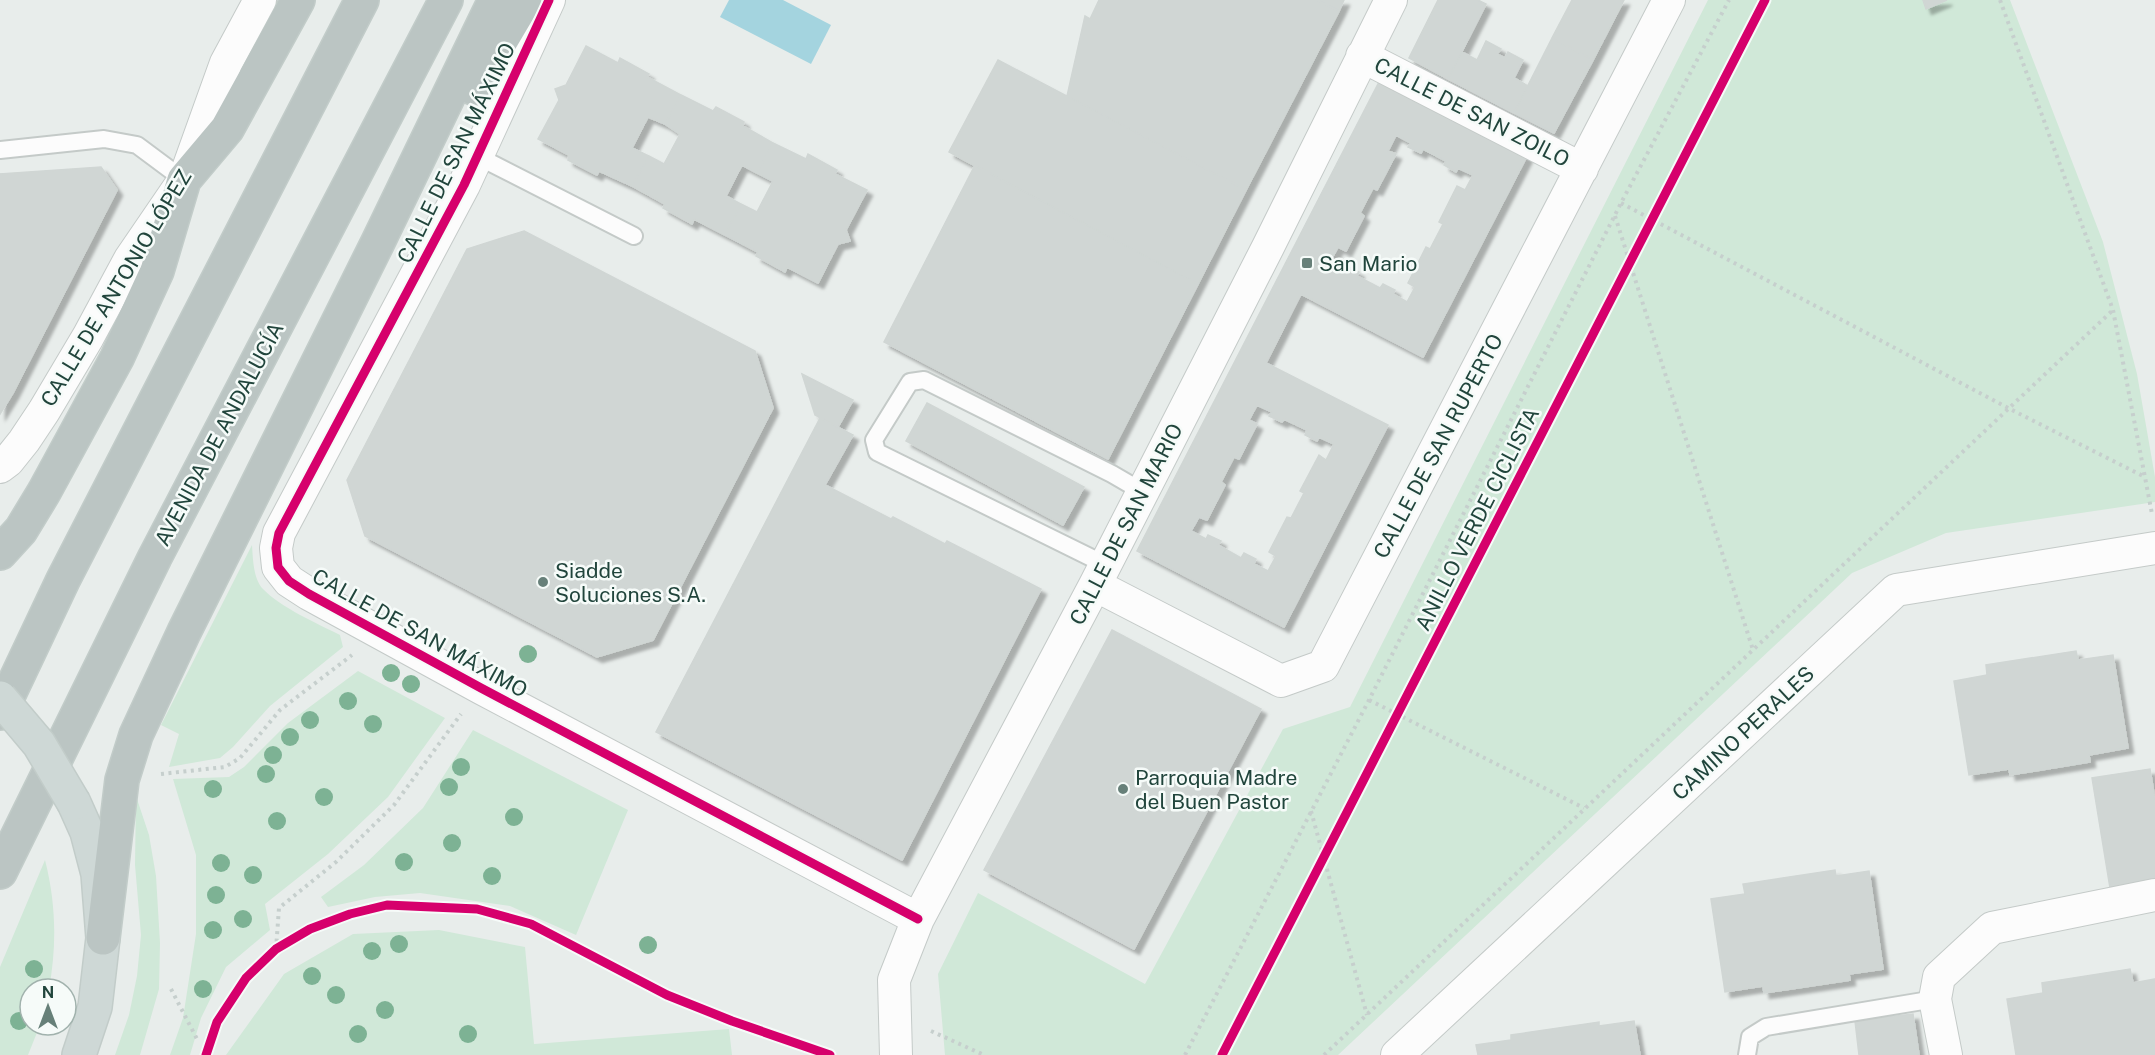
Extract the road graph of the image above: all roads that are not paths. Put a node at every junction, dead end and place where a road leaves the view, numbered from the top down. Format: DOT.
graph roads {
  1 [pos="260,0"];
  2 [pos="298,0"];
  3 [pos="362,0"];
  4 [pos="446,0"];
  5 [pos="495,0"];
  6 [pos="525,0"];
  7 [pos="549,0"];
  8 [pos="1391,0"];
  9 [pos="1669,0"];
  10 [pos="1362,56"];
  11 [pos="0,150"];
  12 [pos="477,156"];
  13 [pos="1582,169"];
  14 [pos="184,180"];
  15 [pos="634,236"];
  16 [pos="378,243"];
  17 [pos="0,467"];
  18 [pos="1143,492"];
  19 [pos="2154,534"];
  20 [pos="0,553"];
  21 [pos="1100,575"];
  22 [pos="0,698"];
  23 [pos="0,713"];
  24 [pos="0,872"];
  25 [pos="2155,896"];
  26 [pos="918,919"];
  27 [pos="104,938"];
  28 [pos="1935,999"];
  29 [pos="79,1055"];
  30 [pos="896,1055"];
  31 [pos="1397,1055"];
  32 [pos="1747,1055"];
  33 [pos="1946,1055"];
  1 -- 14 [label="street, CALLE DE ANTONIO LÓPEZ"];
  2 -- 14 [label="highway"];
  3 -- 23 [label="highway"];
  4 -- 24 [label="highway, AVENIDA DE ANDALUCÍA"];
  5 -- 16 [label="highway"];
  6 -- 16 [label="highway"];
  7 -- 12 [label="street, CALLE DE SAN MÁXIMO"];
  8 -- 10 [label="street, CALLE DE SAN MARIO"];
  9 -- 13 [label="street, CALLE DE SAN RUPERTO"];
  10 -- 13 [label="street, CALLE DE SAN ZOILO"];
  10 -- 18 [label="street, CALLE DE SAN MARIO"];
  11 -- 14 [label="lane"];
  12 -- 15 [label="lane"];
  12 -- 26 [label="street, CALLE DE SAN MÁXIMO"];
  13 -- 21 [label="street, CALLE DE SAN RUPERTO"];
  14 -- 17 [label="street, CALLE DE ANTONIO LÓPEZ"];
  14 -- 20 [label="highway"];
  16 -- 27 [label="highway"];
  18 -- 21 [label="street, CALLE DE SAN MARIO"];
  18 -- 21 [label="lane"];
  19 -- 31 [label="street, CAMINO PERALES"];
  21 -- 26 [label="street, CALLE DE SAN MARIO"];
  22 -- 27 [label="main road, bridge"];
  25 -- 28 [label="street"];
  26 -- 30 [label="street, CALLE DE SAN MARIO"];
  27 -- 29 [label="main road"];
  28 -- 32 [label="lane"];
  28 -- 33 [label="street"];
}
